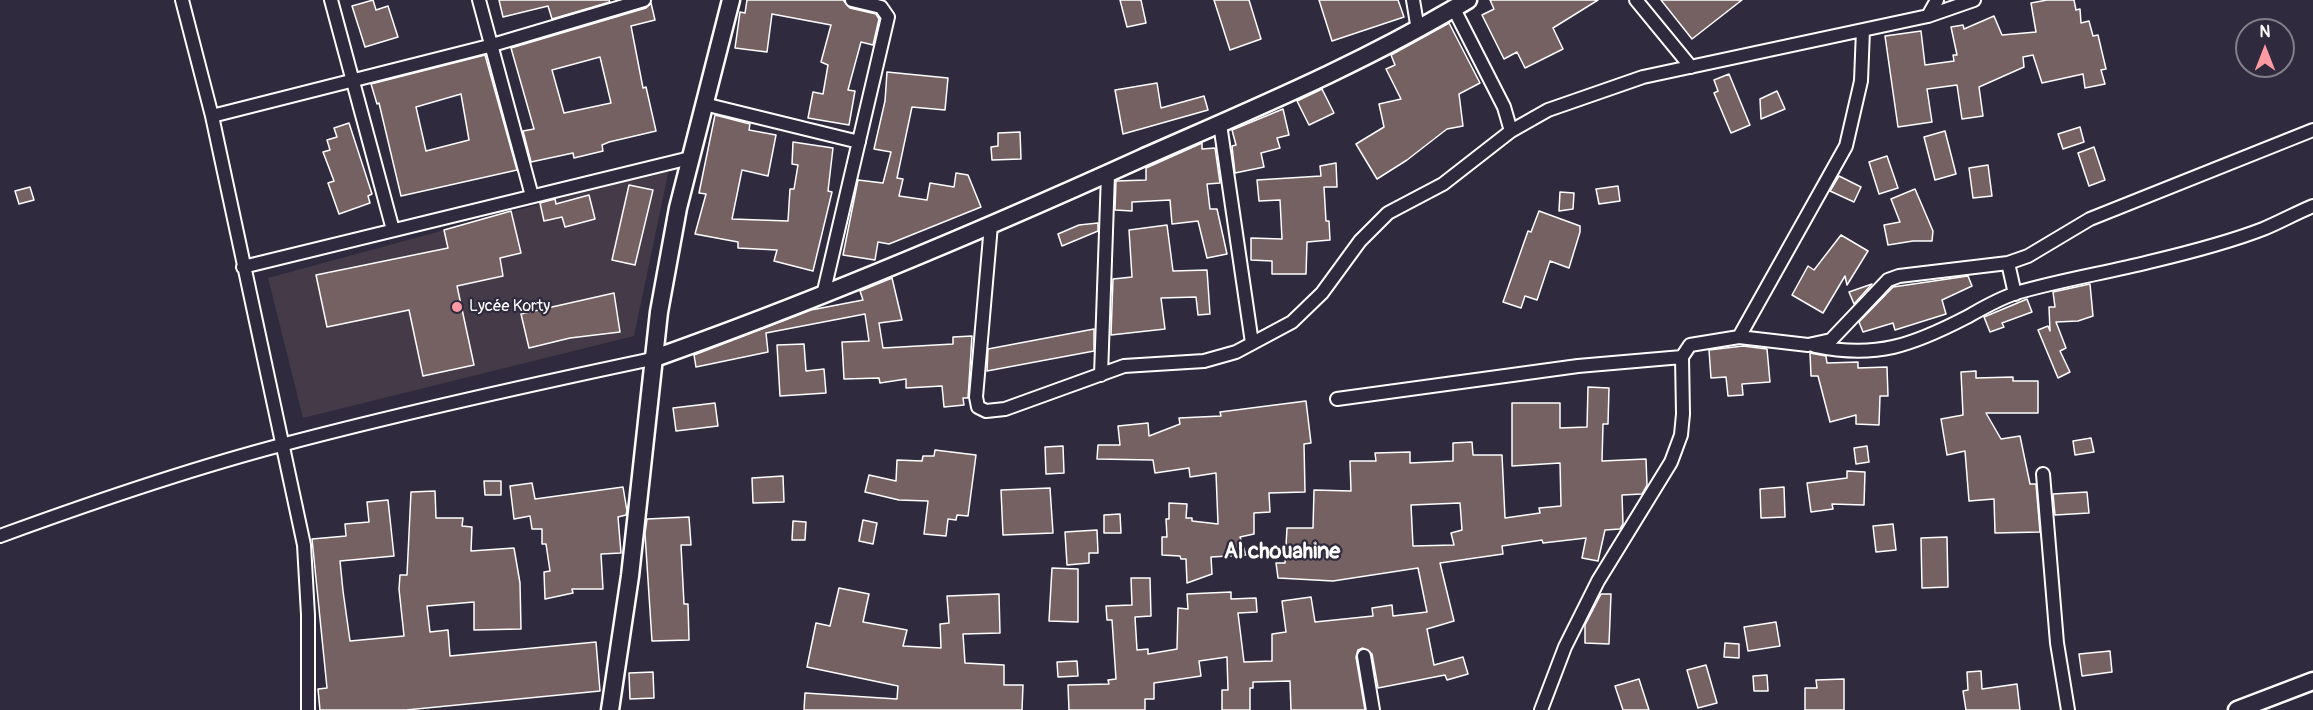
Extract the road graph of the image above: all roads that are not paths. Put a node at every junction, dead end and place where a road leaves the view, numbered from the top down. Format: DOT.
graph roads {
  1 [pos="182,0"];
  2 [pos="331,0"];
  3 [pos="479,0"];
  4 [pos="642,0"];
  5 [pos="730,0"];
  6 [pos="852,0"];
  7 [pos="1413,0"];
  8 [pos="1636,0"];
  9 [pos="1937,0"];
  10 [pos="1974,0"];
  11 [pos="1461,4"];
  12 [pos="1928,16"];
  13 [pos="1418,30"];
  14 [pos="1863,30"];
  15 [pos="489,45"];
  16 [pos="1691,67"];
  17 [pos="352,80"];
  18 [pos="704,104"];
  19 [pos="212,116"];
  20 [pos="1220,124"];
  21 [pos="2313,130"];
  22 [pos="1511,131"];
  23 [pos="859,142"];
  24 [pos="690,158"];
  25 [pos="1108,174"];
  26 [pos="532,196"];
  27 [pos="2313,206"];
  28 [pos="991,225"];
  29 [pos="393,230"];
  30 [pos="2008,263"];
  31 [pos="243,267"];
  32 [pos="2014,294"];
  33 [pos="824,296"];
  34 [pos="1739,337"];
  35 [pos="1252,343"];
  36 [pos="1808,345"];
  37 [pos="1682,357"];
  38 [pos="652,359"];
  39 [pos="1101,375"];
  40 [pos="1337,399"];
  41 [pos="284,444"];
  42 [pos="2043,474"];
  43 [pos="0,536"];
  44 [pos="1364,656"];
  45 [pos="2313,681"];
  46 [pos="308,710"];
  47 [pos="610,710"];
  48 [pos="1373,710"];
  49 [pos="1541,710"];
  50 [pos="2068,710"];
  51 [pos="2237,710"];
  1 -- 19 [label="street"];
  2 -- 17 [label="street"];
  3 -- 15 [label="street"];
  4 -- 15 [label="street"];
  5 -- 18 [label="street"];
  6 -- 23 [label="street"];
  7 -- 13 [label="street"];
  8 -- 16 [label="street"];
  9 -- 12 [label="street"];
  10 -- 12 [label="street"];
  11 -- 13 [label="street"];
  11 -- 22 [label="street"];
  12 -- 14 [label="street"];
  13 -- 20 [label="street"];
  14 -- 16 [label="street"];
  14 -- 34 [label="street"];
  15 -- 17 [label="street"];
  15 -- 26 [label="street"];
  16 -- 22 [label="street"];
  17 -- 19 [label="street"];
  17 -- 29 [label="street"];
  18 -- 23 [label="street"];
  18 -- 24 [label="street"];
  19 -- 31 [label="street"];
  20 -- 25 [label="street"];
  20 -- 35 [label="street"];
  21 -- 30 [label="street"];
  22 -- 35 [label="street"];
  23 -- 33 [label="street"];
  24 -- 26 [label="street"];
  24 -- 38 [label="street"];
  25 -- 28 [label="street"];
  25 -- 39 [label="street"];
  26 -- 29 [label="street"];
  27 -- 32 [label="street"];
  28 -- 33 [label="street"];
  28 -- 39 [label="street"];
  29 -- 31 [label="street"];
  30 -- 32 [label="street"];
  30 -- 36 [label="street"];
  31 -- 41 [label="street"];
  32 -- 36 [label="street"];
  33 -- 38 [label="street"];
  34 -- 36 [label="street"];
  34 -- 37 [label="street"];
  35 -- 39 [label="street"];
  37 -- 40 [label="street"];
  37 -- 49 [label="street"];
  38 -- 41 [label="street"];
  38 -- 47 [label="street"];
  41 -- 43 [label="street"];
  41 -- 46 [label="street"];
  42 -- 50 [label="street"];
  44 -- 48 [label="street"];
  45 -- 51 [label="street"];
}
